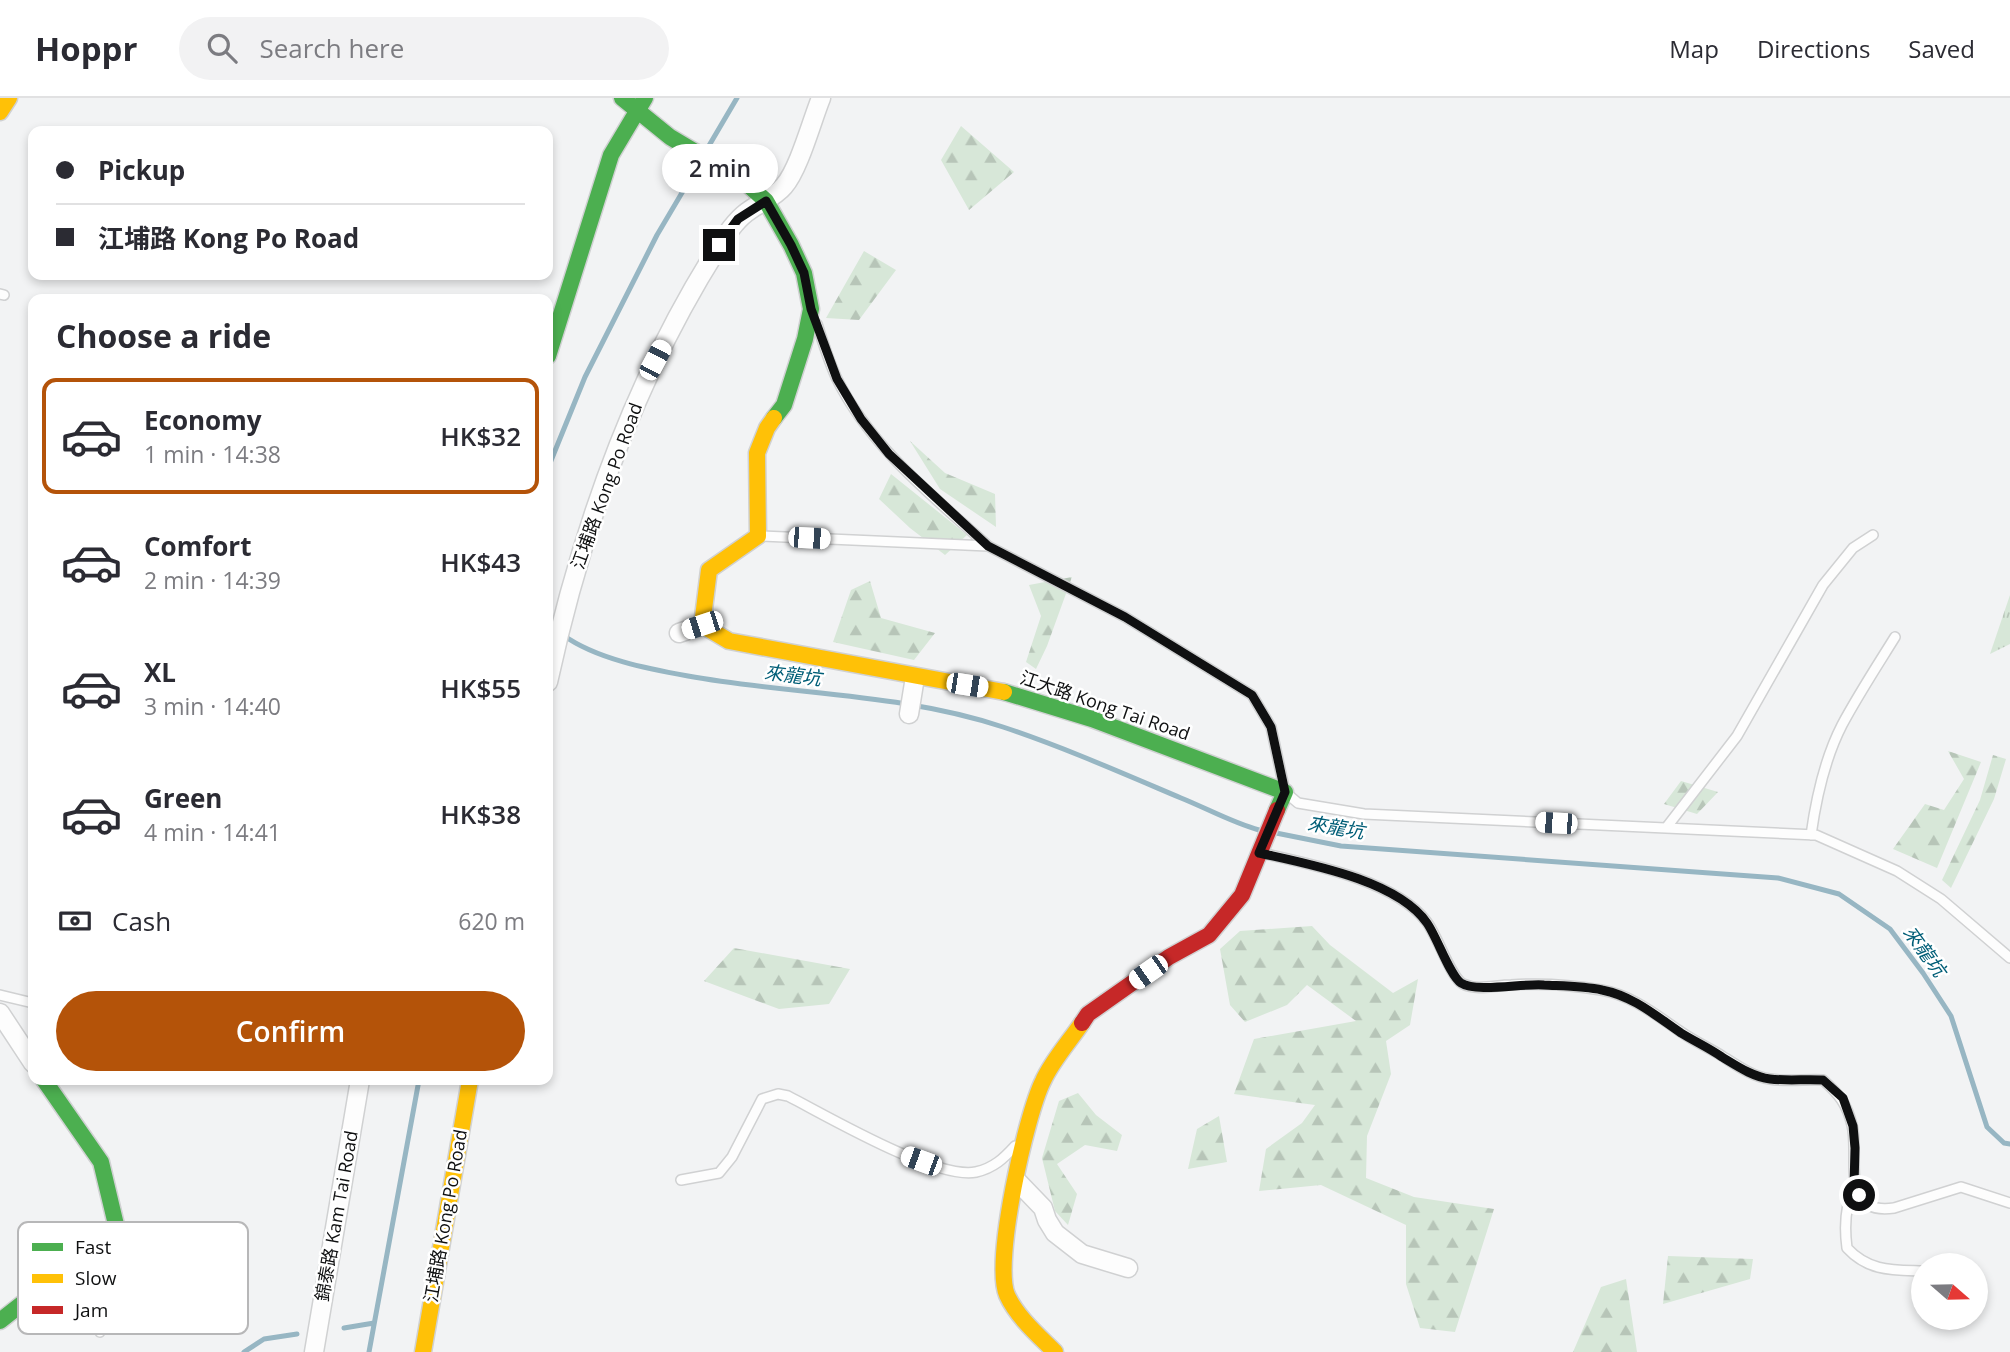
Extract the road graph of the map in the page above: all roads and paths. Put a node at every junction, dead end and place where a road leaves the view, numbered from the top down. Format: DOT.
graph roads {
  1 [pos="9,98"];
  2 [pos="622,98"];
  3 [pos="821,98"];
  4 [pos="640,105"];
  5 [pos="0,112"];
  6 [pos="766,201"];
  7 [pos="811,309"];
  8 [pos="553,340"];
  9 [pos="1873,535"];
  10 [pos="758,536"];
  11 [pos="988,546"];
  12 [pos="702,625"];
  13 [pos="679,633"];
  14 [pos="1895,637"];
  15 [pos="553,656"];
  16 [pos="915,677"];
  17 [pos="909,714"];
  18 [pos="1285,792"];
  19 [pos="1667,828"];
  20 [pos="1811,835"];
  21 [pos="1262,848"];
  22 [pos="2010,958"];
  23 [pos="0,996"];
  24 [pos="28,1002"];
  25 [pos="0,1014"];
  26 [pos="28,1056"];
  27 [pos="48,1085"];
  28 [pos="359,1085"];
  29 [pos="469,1085"];
  30 [pos="1025,1129"];
  31 [pos="681,1180"];
  32 [pos="1017,1181"];
  33 [pos="1854,1186"];
  34 [pos="2010,1203"];
  35 [pos="115,1222"];
  36 [pos="1128,1268"];
  37 [pos="1911,1270"];
  38 [pos="18,1307"];
  39 [pos="0,1321"];
  40 [pos="314,1352"];
  41 [pos="423,1352"];
  42 [pos="1055,1352"];
  1 -- 5 [label="street"];
  2 -- 4 [label="street"];
  3 -- 6 [label="street, 江埔路 Kong Po Road"];
  4 -- 6 [label="street"];
  4 -- 8 [label="street"];
  6 -- 7 [label="street"];
  6 -- 15 [label="street, 江埔路 Kong Po Road"];
  7 -- 10 [label="street"];
  7 -- 11 [label="lane"];
  9 -- 19 [label="lane"];
  10 -- 11 [label="lane"];
  10 -- 12 [label="street"];
  11 -- 18 [label="lane"];
  12 -- 13 [label="street"];
  12 -- 16 [label="street, 江大路 Kong Tai Road"];
  14 -- 20 [label="lane"];
  16 -- 17 [label="street"];
  16 -- 18 [label="street, 江大路 Kong Tai Road"];
  18 -- 19 [label="lane"];
  18 -- 21 [label="street"];
  19 -- 20 [label="lane"];
  20 -- 22 [label="lane"];
  21 -- 30 [label="street"];
  21 -- 33 [label="lane"];
  23 -- 24 [label="lane"];
  25 -- 26 [label="street"];
  27 -- 35 [label="street"];
  28 -- 40 [label="street, 錦泰路 Kam Tai Road"];
  29 -- 41 [label="street, 江埔路 Kong Po Road"];
  30 -- 31 [label="lane"];
  30 -- 32 [label="street"];
  32 -- 36 [label="street"];
  32 -- 42 [label="street"];
  33 -- 34 [label="lane"];
  33 -- 37 [label="lane"];
  38 -- 39 [label="street"];
}
